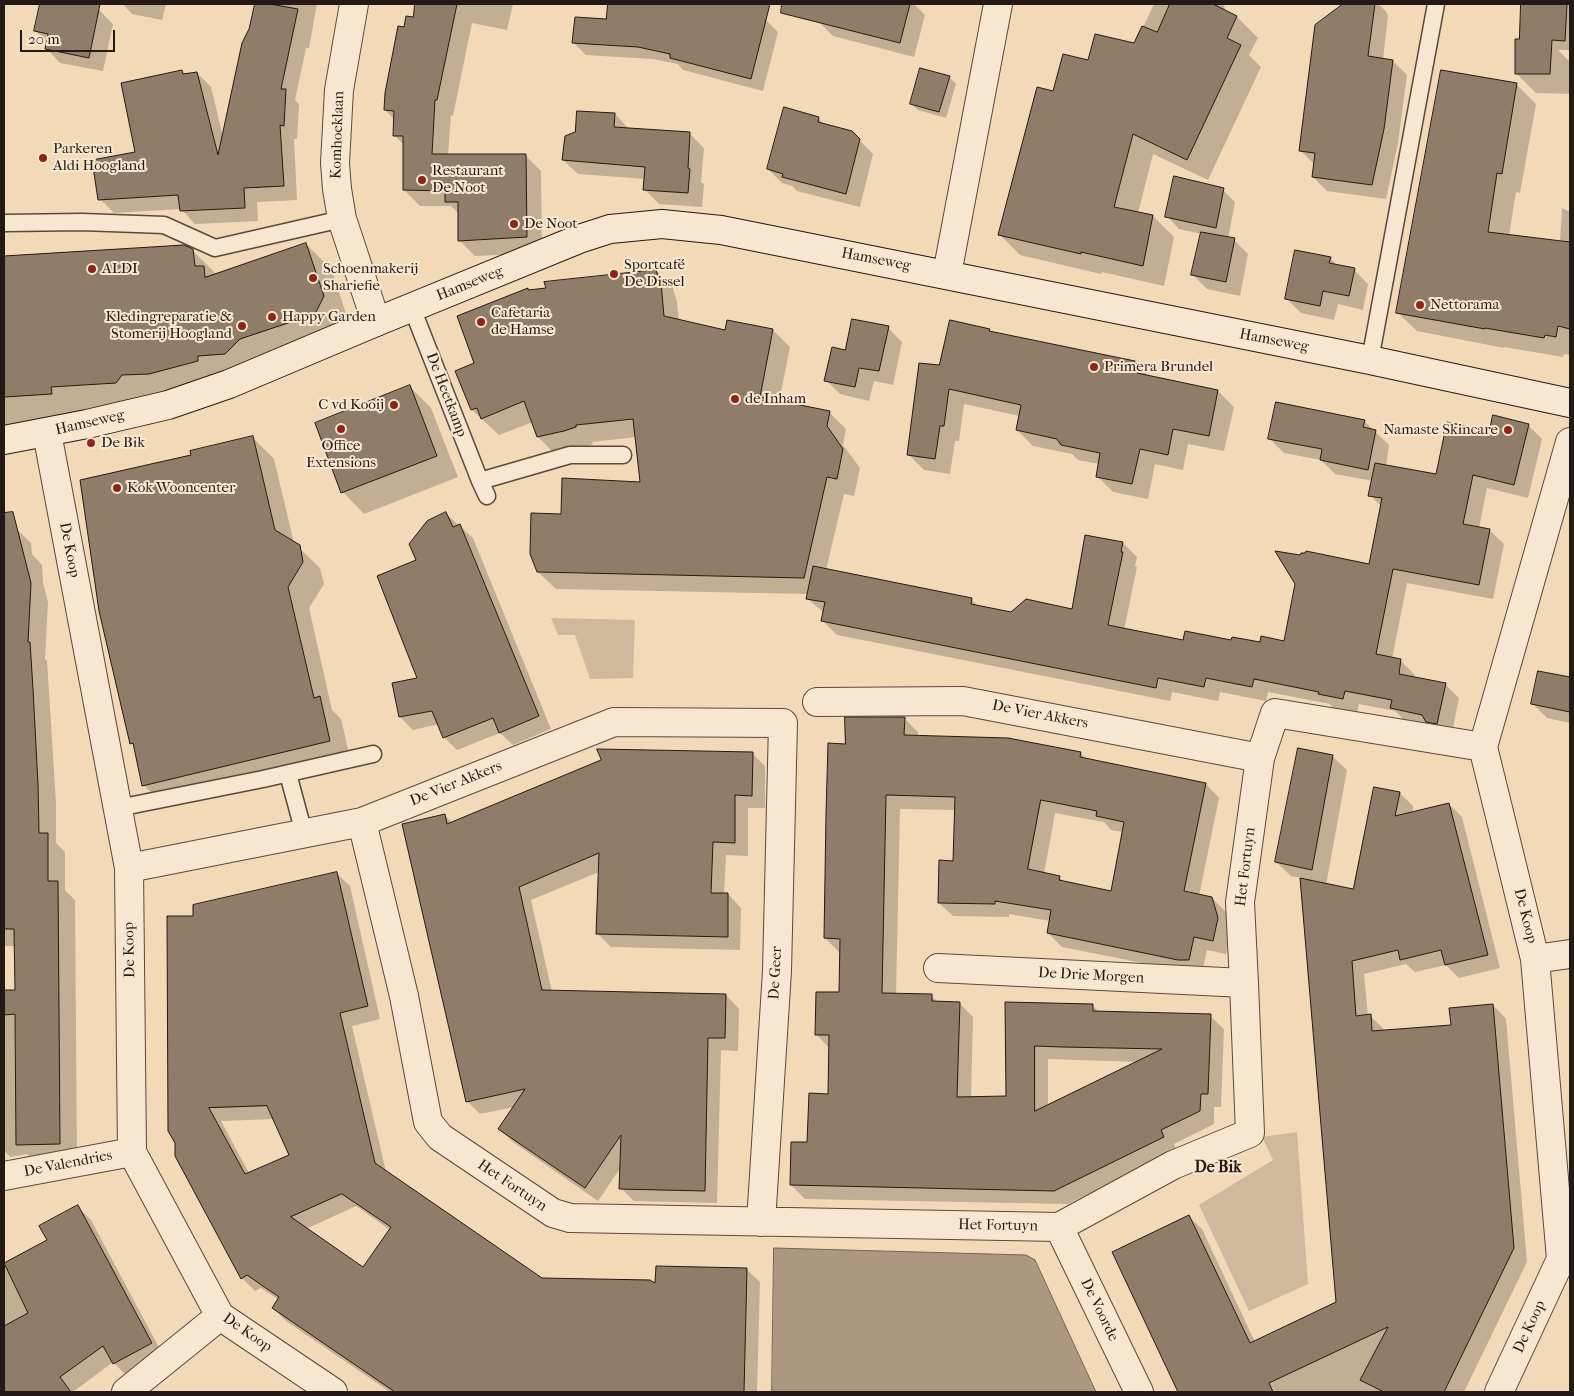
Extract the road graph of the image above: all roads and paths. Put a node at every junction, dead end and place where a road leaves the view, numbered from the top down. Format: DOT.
graph roads {
  1 [pos="354,4"];
  2 [pos="998,4"];
  3 [pos="1436,4"];
  4 [pos="342,219"];
  5 [pos="4,223"];
  6 [pos="947,274"];
  7 [pos="412,308"];
  8 [pos="376,322"];
  9 [pos="1370,360"];
  10 [pos="1570,403"];
  11 [pos="47,433"];
  12 [pos="4,440"];
  13 [pos="1570,442"];
  14 [pos="623,455"];
  15 [pos="817,702"];
  16 [pos="783,724"];
  17 [pos="1484,746"];
  18 [pos="374,754"];
  19 [pos="1260,758"];
  20 [pos="288,774"];
  21 [pos="118,808"];
  22 [pos="362,822"];
  23 [pos="304,834"];
  24 [pos="129,868"];
  25 [pos="1570,954"];
  26 [pos="1535,959"];
  27 [pos="938,968"];
  28 [pos="1244,983"];
  29 [pos="132,1152"];
  30 [pos="4,1176"];
  31 [pos="761,1222"];
  32 [pos="1059,1227"];
  33 [pos="220,1316"];
  34 [pos="126,1392"];
  35 [pos="333,1392"];
  36 [pos="1140,1392"];
  37 [pos="1499,1392"];
  1 -- 4 [label="street, Komhoeklaan"];
  2 -- 6 [label="street"];
  3 -- 9 [label="lane"];
  4 -- 5 [label="lane"];
  4 -- 8 [label="street, Komhoeklaan"];
  6 -- 7 [label="street, Hamseweg"];
  6 -- 9 [label="street, Hamseweg"];
  7 -- 8 [label="street, Hamseweg"];
  7 -- 14 [label="lane, De Heetkamp"];
  8 -- 11 [label="street, Hamseweg"];
  9 -- 10 [label="street, Hamseweg"];
  11 -- 12 [label="street, Hamseweg"];
  11 -- 21 [label="street, De Koop"];
  13 -- 17 [label="street, De Koop"];
  15 -- 19 [label="street, De Vier Akkers"];
  16 -- 22 [label="street, De Vier Akkers"];
  16 -- 31 [label="street, De Geer"];
  17 -- 19 [label="street, Het Fortuyn"];
  17 -- 26 [label="street, De Koop"];
  18 -- 20 [label="lane"];
  19 -- 28 [label="street, Het Fortuyn"];
  20 -- 21 [label="lane"];
  20 -- 23 [label="lane"];
  21 -- 24 [label="street, De Koop"];
  22 -- 23 [label="street, De Vier Akkers"];
  22 -- 31 [label="street, Het Fortuyn"];
  23 -- 24 [label="street, De Vier Akkers"];
  24 -- 29 [label="street, De Koop"];
  25 -- 26 [label="street"];
  26 -- 37 [label="street, De Koop"];
  27 -- 28 [label="street, De Drie Morgen"];
  28 -- 32 [label="street, Het Fortuyn"];
  29 -- 30 [label="street, De Valendries"];
  29 -- 33 [label="street, De Koop"];
  31 -- 32 [label="street, Het Fortuyn"];
  32 -- 36 [label="street, De Voorde"];
  33 -- 34 [label="street"];
  33 -- 35 [label="street, De Koop"];
}
